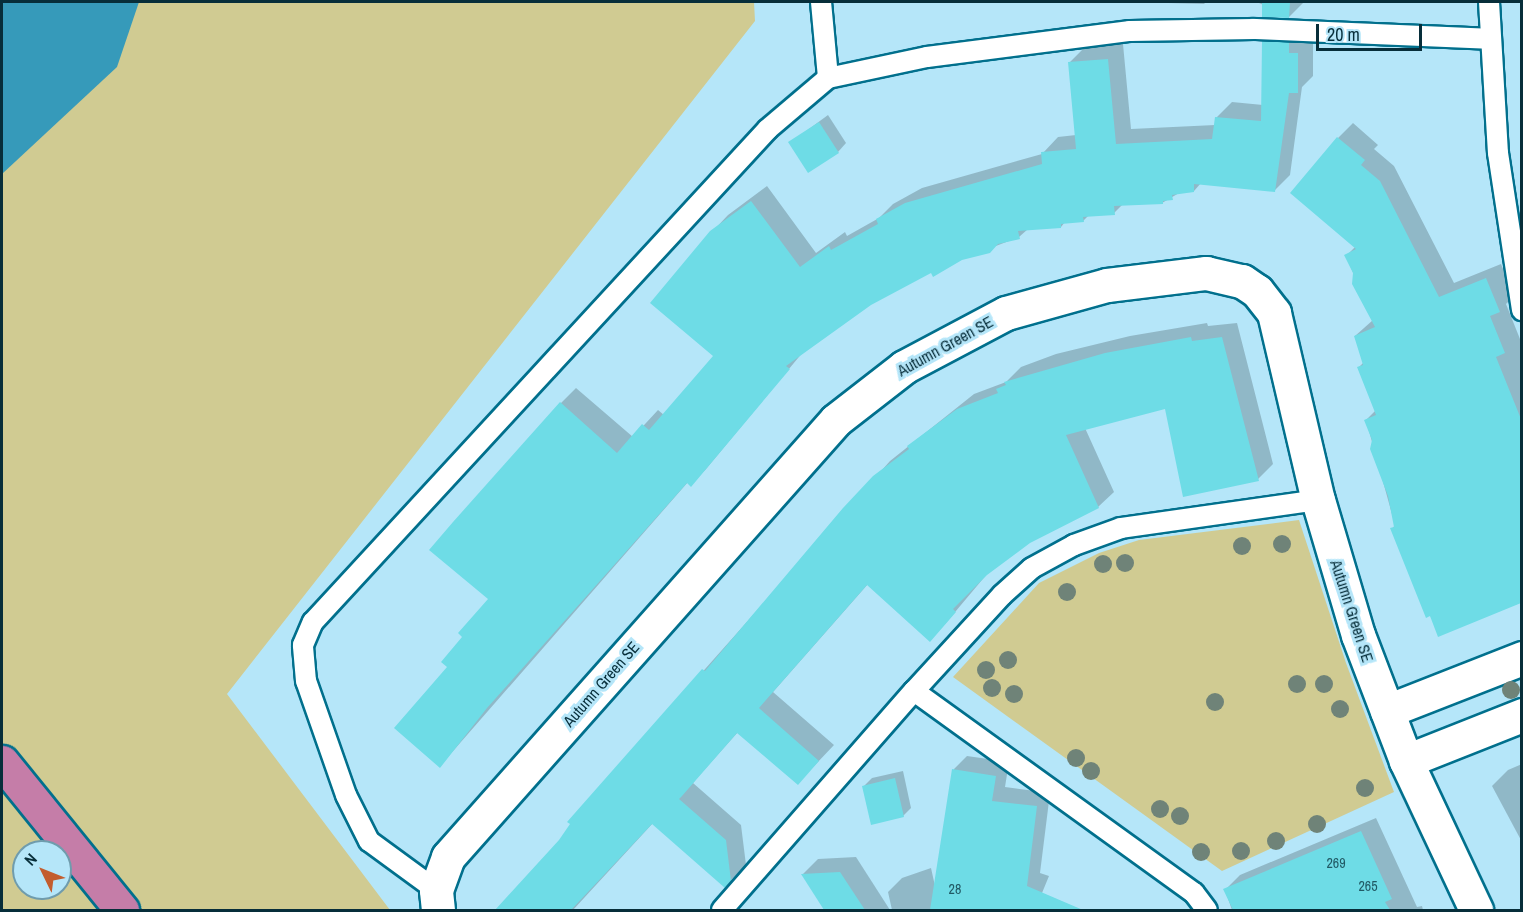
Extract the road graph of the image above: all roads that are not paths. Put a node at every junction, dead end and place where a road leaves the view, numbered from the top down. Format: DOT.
graph roads {
  1 [pos="821,2"];
  2 [pos="1489,2"];
  3 [pos="1490,39"];
  4 [pos="828,78"];
  5 [pos="1521,310"];
  6 [pos="1318,500"];
  7 [pos="1521,658"];
  8 [pos="914,691"];
  9 [pos="1387,711"];
  10 [pos="1521,715"];
  11 [pos="1406,761"];
  12 [pos="7,764"];
  13 [pos="437,900"];
  14 [pos="122,910"];
  15 [pos="722,910"];
  16 [pos="1207,910"];
  17 [pos="1476,910"];
  1 -- 4 [label="lane"];
  2 -- 3 [label="lane"];
  3 -- 4 [label="lane"];
  3 -- 5 [label="lane"];
  4 -- 13 [label="lane"];
  6 -- 8 [label="lane"];
  6 -- 9 [label="street, Autumn Green SE"];
  6 -- 13 [label="street, Autumn Green SE"];
  7 -- 9 [label="street"];
  8 -- 15 [label="lane"];
  8 -- 16 [label="lane"];
  9 -- 11 [label="street, Autumn Green SE"];
  10 -- 11 [label="street"];
  11 -- 17 [label="street, Autumn Green SE"];
  12 -- 14 [label="highway"];
}
